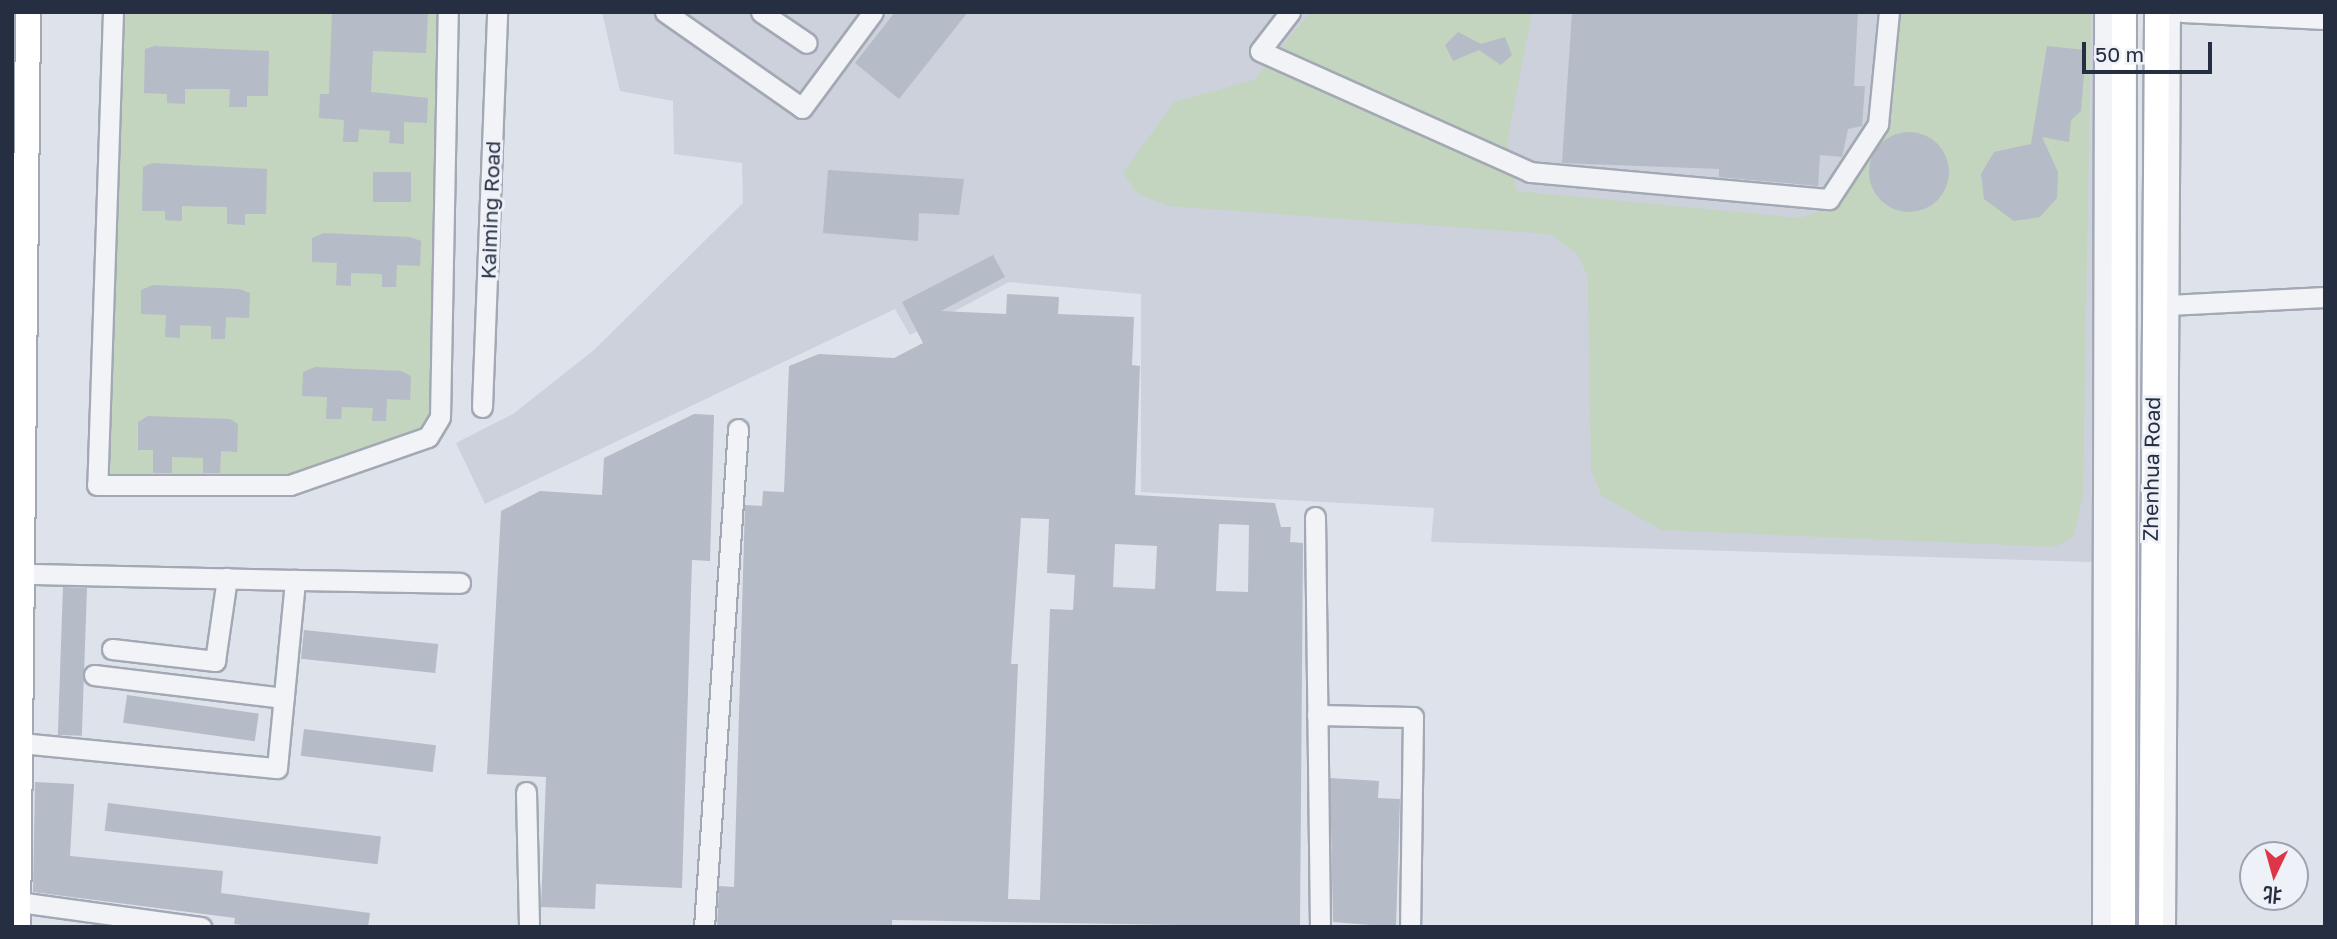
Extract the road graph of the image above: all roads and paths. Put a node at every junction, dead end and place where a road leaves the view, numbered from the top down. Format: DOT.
graph roads {
  1 [pos="28,12"];
  2 [pos="113,12"];
  3 [pos="447,12"];
  4 [pos="497,12"];
  5 [pos="665,12"];
  6 [pos="761,12"];
  7 [pos="873,12"];
  8 [pos="1290,12"];
  9 [pos="1889,12"];
  10 [pos="2104,12"];
  11 [pos="2124,12"];
  12 [pos="2157,12"];
  13 [pos="2170,12"];
  14 [pos="2182,12"];
  15 [pos="2313,16"];
  16 [pos="807,43"];
  17 [pos="2325,297"];
  18 [pos="2168,306"];
  19 [pos="482,407"];
  20 [pos="738,429"];
  21 [pos="1315,517"];
  22 [pos="22,574"];
  23 [pos="227,578"];
  24 [pos="295,580"];
  25 [pos="460,583"];
  26 [pos="112,649"];
  27 [pos="93,675"];
  28 [pos="284,698"];
  29 [pos="1317,715"];
  30 [pos="20,743"];
  31 [pos="526,792"];
  32 [pos="18,915"];
  33 [pos="201,927"];
  34 [pos="528,927"];
  35 [pos="704,927"];
  36 [pos="1320,927"];
  37 [pos="1410,927"];
  38 [pos="2102,927"];
  39 [pos="2123,927"];
  40 [pos="2151,927"];
  41 [pos="2165,927"];
  1 -- 22 [label="main road"];
  2 -- 3 [label="street"];
  4 -- 19 [label="street, Kaiming Road"];
  5 -- 7 [label="street"];
  6 -- 16 [label="street"];
  8 -- 9 [label="street"];
  10 -- 38 [label="street"];
  11 -- 39 [label="main road, Zhenhua Road"];
  12 -- 40 [label="main road, Zhenhua Road"];
  13 -- 18 [label="street"];
  14 -- 15 [label="street"];
  17 -- 18 [label="street"];
  18 -- 41 [label="street"];
  20 -- 35 [label="street"];
  21 -- 29 [label="street"];
  22 -- 23 [label="street"];
  22 -- 30 [label="main road"];
  23 -- 24 [label="street"];
  23 -- 26 [label="street"];
  24 -- 25 [label="street"];
  24 -- 28 [label="street"];
  27 -- 28 [label="street"];
  28 -- 30 [label="street"];
  29 -- 36 [label="street"];
  29 -- 37 [label="street"];
  30 -- 32 [label="main road"];
  31 -- 34 [label="street"];
  32 -- 33 [label="street"];
}
